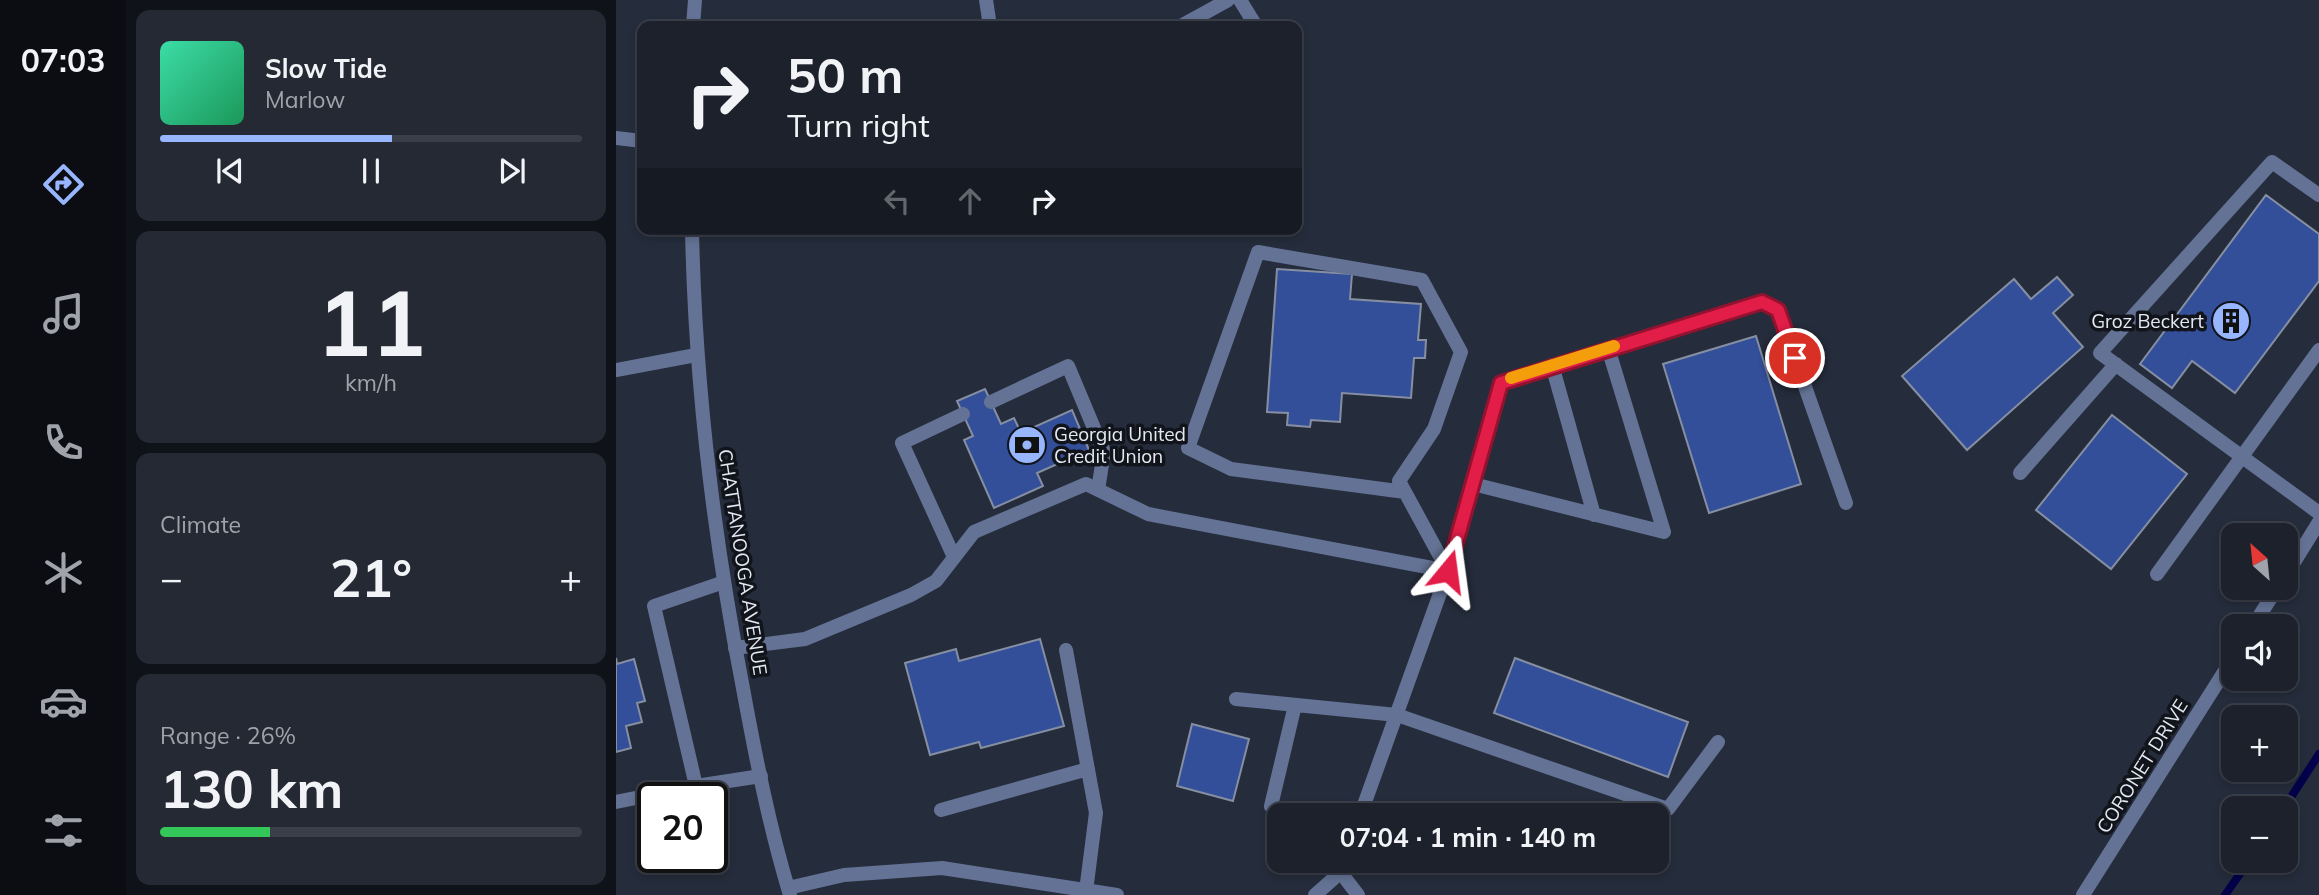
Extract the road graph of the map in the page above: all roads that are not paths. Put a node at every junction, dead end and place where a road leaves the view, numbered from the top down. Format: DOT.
graph roads {
  1 [pos="695,0"];
  2 [pos="986,0"];
  3 [pos="1228,0"];
  4 [pos="1240,0"];
  5 [pos="693,21"];
  6 [pos="989,21"];
  7 [pos="1190,21"];
  8 [pos="1253,21"];
  9 [pos="616,139"];
  10 [pos="637,141"];
  11 [pos="2319,195"];
  12 [pos="692,235"];
  13 [pos="1608,348"];
  14 [pos="2319,350"];
  15 [pos="696,355"];
  16 [pos="2116,364"];
  17 [pos="1552,365"];
  18 [pos="616,370"];
  19 [pos="991,402"];
  20 [pos="963,414"];
  21 [pos="2243,457"];
  22 [pos="2020,473"];
  23 [pos="1472,484"];
  24 [pos="1098,490"];
  25 [pos="1405,492"];
  26 [pos="1846,503"];
  27 [pos="2319,513"];
  28 [pos="1594,515"];
  29 [pos="2319,522"];
  30 [pos="2298,556"];
  31 [pos="954,557"];
  32 [pos="1448,571"];
  33 [pos="2157,574"];
  34 [pos="724,582"];
  35 [pos="735,648"];
  36 [pos="1066,650"];
  37 [pos="2221,677"];
  38 [pos="1237,699"];
  39 [pos="1295,705"];
  40 [pos="1396,715"];
  41 [pos="1718,742"];
  42 [pos="1088,769"];
  43 [pos="761,776"];
  44 [pos="695,782"];
  45 [pos="722,782"];
  46 [pos="637,798"];
  47 [pos="616,802"];
  48 [pos="1272,803"];
  49 [pos="1365,803"];
  50 [pos="941,810"];
  51 [pos="1336,873"];
  52 [pos="1345,873"];
  53 [pos="789,891"];
  54 [pos="1086,891"];
  55 [pos="1117,895"];
  56 [pos="1315,895"];
  57 [pos="1358,895"];
  58 [pos="2083,895"];
  1 -- 5 [label="street"];
  2 -- 6 [label="street"];
  3 -- 7 [label="street"];
  4 -- 8 [label="street"];
  9 -- 10 [label="street"];
  11 -- 16 [label="street"];
  12 -- 15 [label="street, CHATTANOOGA AVENUE"];
  13 -- 17 [label="street"];
  13 -- 26 [label="street"];
  13 -- 28 [label="street"];
  14 -- 21 [label="street"];
  15 -- 18 [label="street"];
  15 -- 34 [label="street, CHATTANOOGA AVENUE"];
  16 -- 21 [label="street"];
  16 -- 22 [label="street"];
  17 -- 23 [label="street"];
  17 -- 28 [label="street"];
  19 -- 24 [label="street"];
  20 -- 31 [label="street"];
  21 -- 27 [label="street"];
  21 -- 33 [label="street"];
  23 -- 28 [label="street"];
  23 -- 32 [label="street"];
  24 -- 31 [label="street"];
  24 -- 32 [label="street"];
  25 -- 25 [label="street"];
  25 -- 32 [label="street"];
  29 -- 30 [label="street"];
  31 -- 35 [label="street"];
  32 -- 40 [label="street"];
  34 -- 35 [label="street, CHATTANOOGA AVENUE"];
  34 -- 44 [label="street"];
  35 -- 43 [label="street, CHATTANOOGA AVENUE"];
  36 -- 42 [label="street"];
  37 -- 58 [label="street, CORONET DRIVE"];
  38 -- 39 [label="street"];
  39 -- 40 [label="street"];
  39 -- 48 [label="street"];
  40 -- 41 [label="street"];
  40 -- 49 [label="street"];
  42 -- 50 [label="street"];
  42 -- 54 [label="street"];
  43 -- 45 [label="street"];
  43 -- 53 [label="street, CHATTANOOGA AVENUE"];
  46 -- 47 [label="street"];
  51 -- 56 [label="street"];
  52 -- 57 [label="street"];
  53 -- 54 [label="street"];
  54 -- 55 [label="street"];
}
